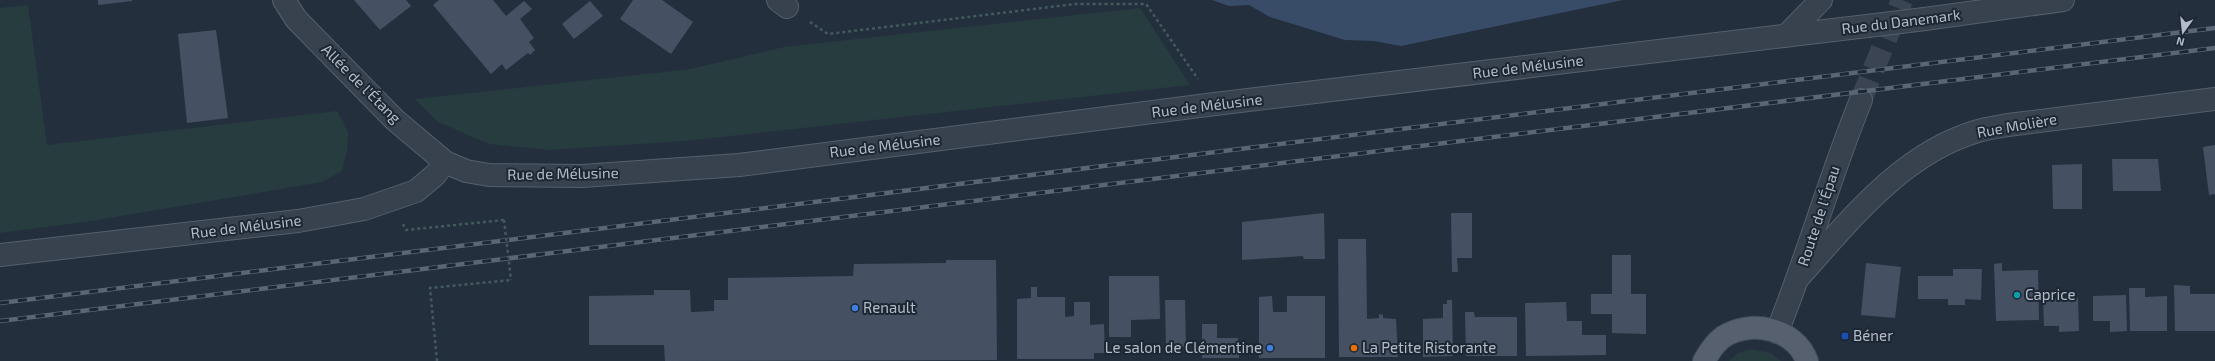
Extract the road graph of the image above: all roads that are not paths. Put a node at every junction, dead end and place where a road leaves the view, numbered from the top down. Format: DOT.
graph roads {
  1 [pos="284,0"];
  2 [pos="1821,0"];
  3 [pos="2063,0"];
  4 [pos="1786,36"];
  5 [pos="2215,98"];
  6 [pos="1861,100"];
  7 [pos="445,162"];
  8 [pos="0,255"];
  9 [pos="1799,277"];
  10 [pos="1777,332"];
  11 [pos="1704,361"];
  12 [pos="1807,361"];
  1 -- 7 [label="street, Allée de l'Étang"];
  2 -- 4 [label="street"];
  3 -- 4 [label="street, Rue du Danemark, bridge"];
  4 -- 7 [label="street, Rue de Mélusine"];
  5 -- 9 [label="street, Rue Molière"];
  6 -- 9 [label="street, Route de l'Épau"];
  7 -- 8 [label="street, Rue de Mélusine"];
  9 -- 10 [label="street, Route de l'Épau"];
  10 -- 11 [label="main road"];
  10 -- 12 [label="main road"];
}
